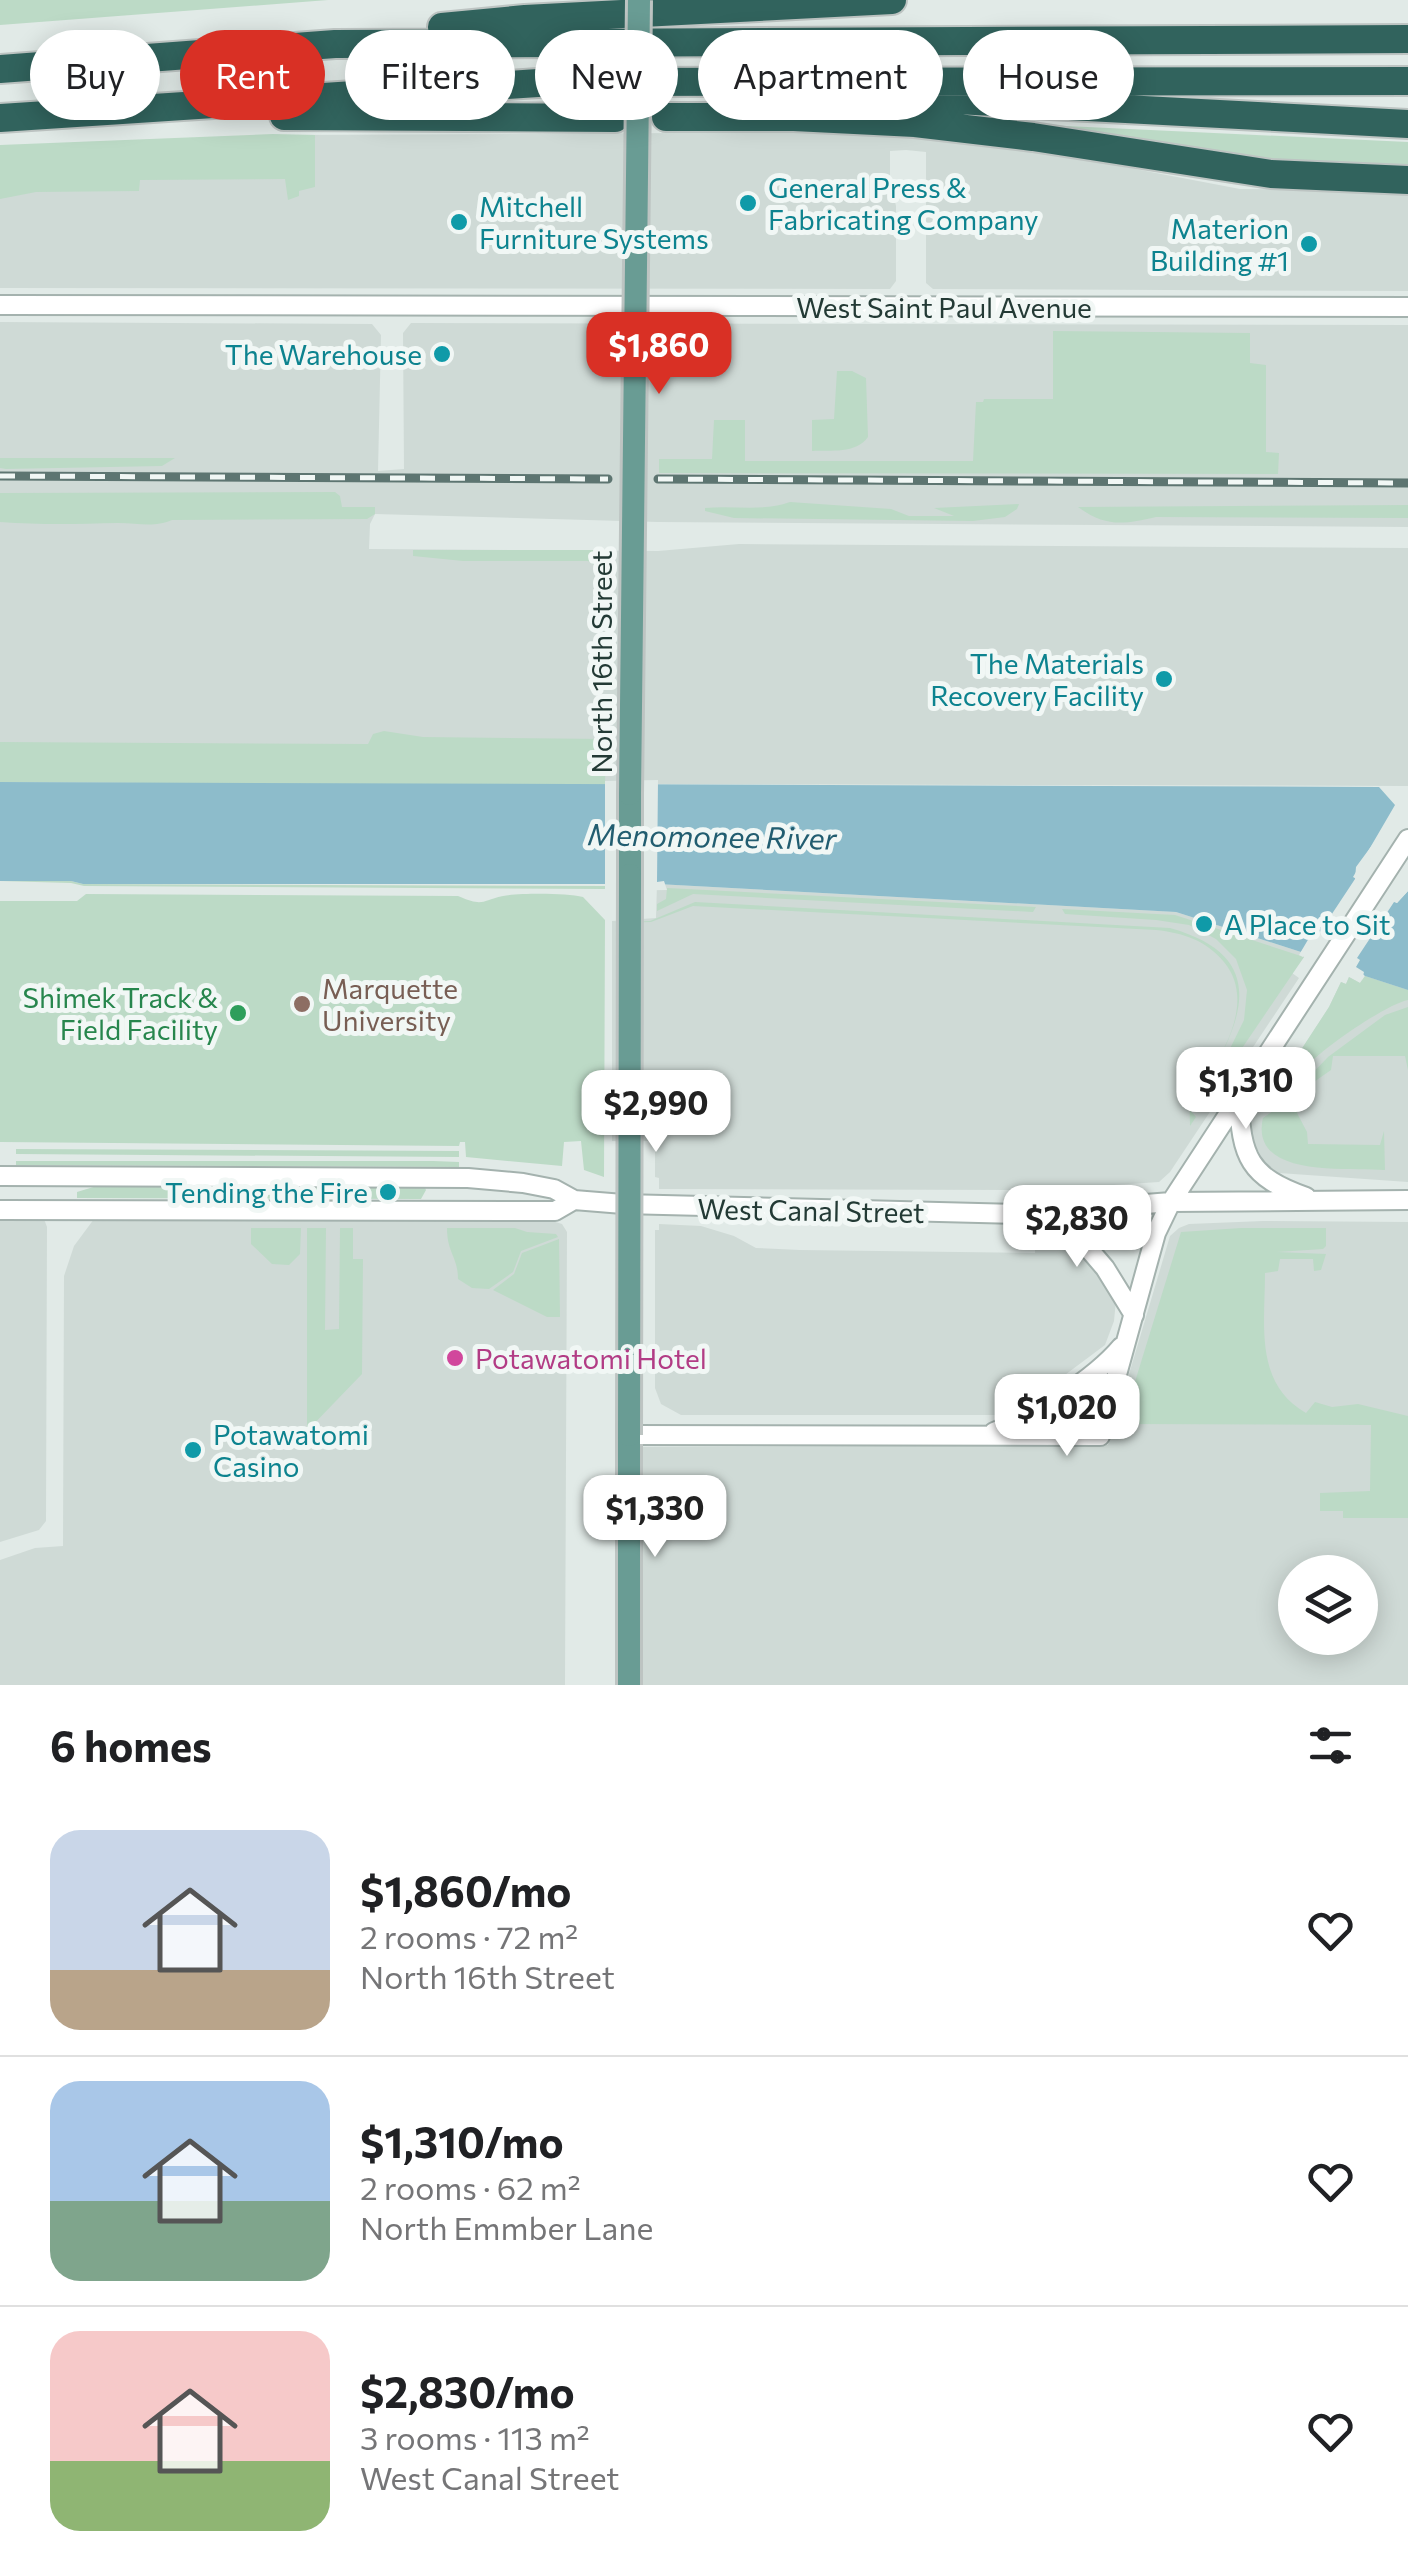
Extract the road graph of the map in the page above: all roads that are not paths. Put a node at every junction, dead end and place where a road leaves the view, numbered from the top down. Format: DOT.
graph roads {
  1 [pos="639,0"];
  2 [pos="892,0"];
  3 [pos="1408,40"];
  4 [pos="325,41"];
  5 [pos="325,46"];
  6 [pos="180,55"];
  7 [pos="0,69"];
  8 [pos="1408,80"];
  9 [pos="943,81"];
  10 [pos="698,82"];
  11 [pos="943,100"];
  12 [pos="160,109"];
  13 [pos="160,113"];
  14 [pos="30,116"];
  15 [pos="535,117"];
  16 [pos="0,118"];
  17 [pos="678,118"];
  18 [pos="1408,124"];
  19 [pos="1408,180"];
  20 [pos="0,305"];
  21 [pos="1408,307"];
  22 [pos="1405,844"];
  23 [pos="1239,1099"];
  24 [pos="0,1176"];
  25 [pos="60,1176"];
  26 [pos="574,1200"];
  27 [pos="1316,1200"];
  28 [pos="1408,1200"];
  29 [pos="1170,1202"];
  30 [pos="0,1210"];
  31 [pos="60,1210"];
  32 [pos="1032,1214"];
  33 [pos="1134,1316"];
  34 [pos="1128,1338"];
  35 [pos="629,1436"];
  36 [pos="984,1436"];
  37 [pos="629,1685"];
  1 -- 35 [label="main road, North 16th Street, bridge"];
  2 -- 4 [label="highway"];
  3 -- 5 [label="highway"];
  6 -- 7 [label="highway"];
  8 -- 9 [label="highway"];
  10 -- 12 [label="highway"];
  11 -- 18 [label="highway"];
  13 -- 15 [label="highway"];
  14 -- 16 [label="highway"];
  17 -- 19 [label="highway"];
  20 -- 21 [label="street, West Saint Paul Avenue"];
  22 -- 23 [label="street"];
  23 -- 27 [label="street"];
  23 -- 29 [label="street"];
  24 -- 25 [label="street, West Canal Street"];
  25 -- 26 [label="street, West Canal Street"];
  25 -- 31 [label="street"];
  26 -- 31 [label="street, West Canal Street"];
  26 -- 32 [label="street, West Canal Street"];
  27 -- 28 [label="street, West Canal Street"];
  27 -- 29 [label="street, West Canal Street"];
  29 -- 32 [label="street, West Canal Street"];
  29 -- 33 [label="street"];
  30 -- 31 [label="street, West Canal Street"];
  32 -- 33 [label="street"];
  33 -- 34 [label="street"];
  34 -- 36 [label="street"];
  34 -- 36 [label="street"];
  35 -- 36 [label="street"];
  35 -- 37 [label="main road, North 16th Street"];
}
